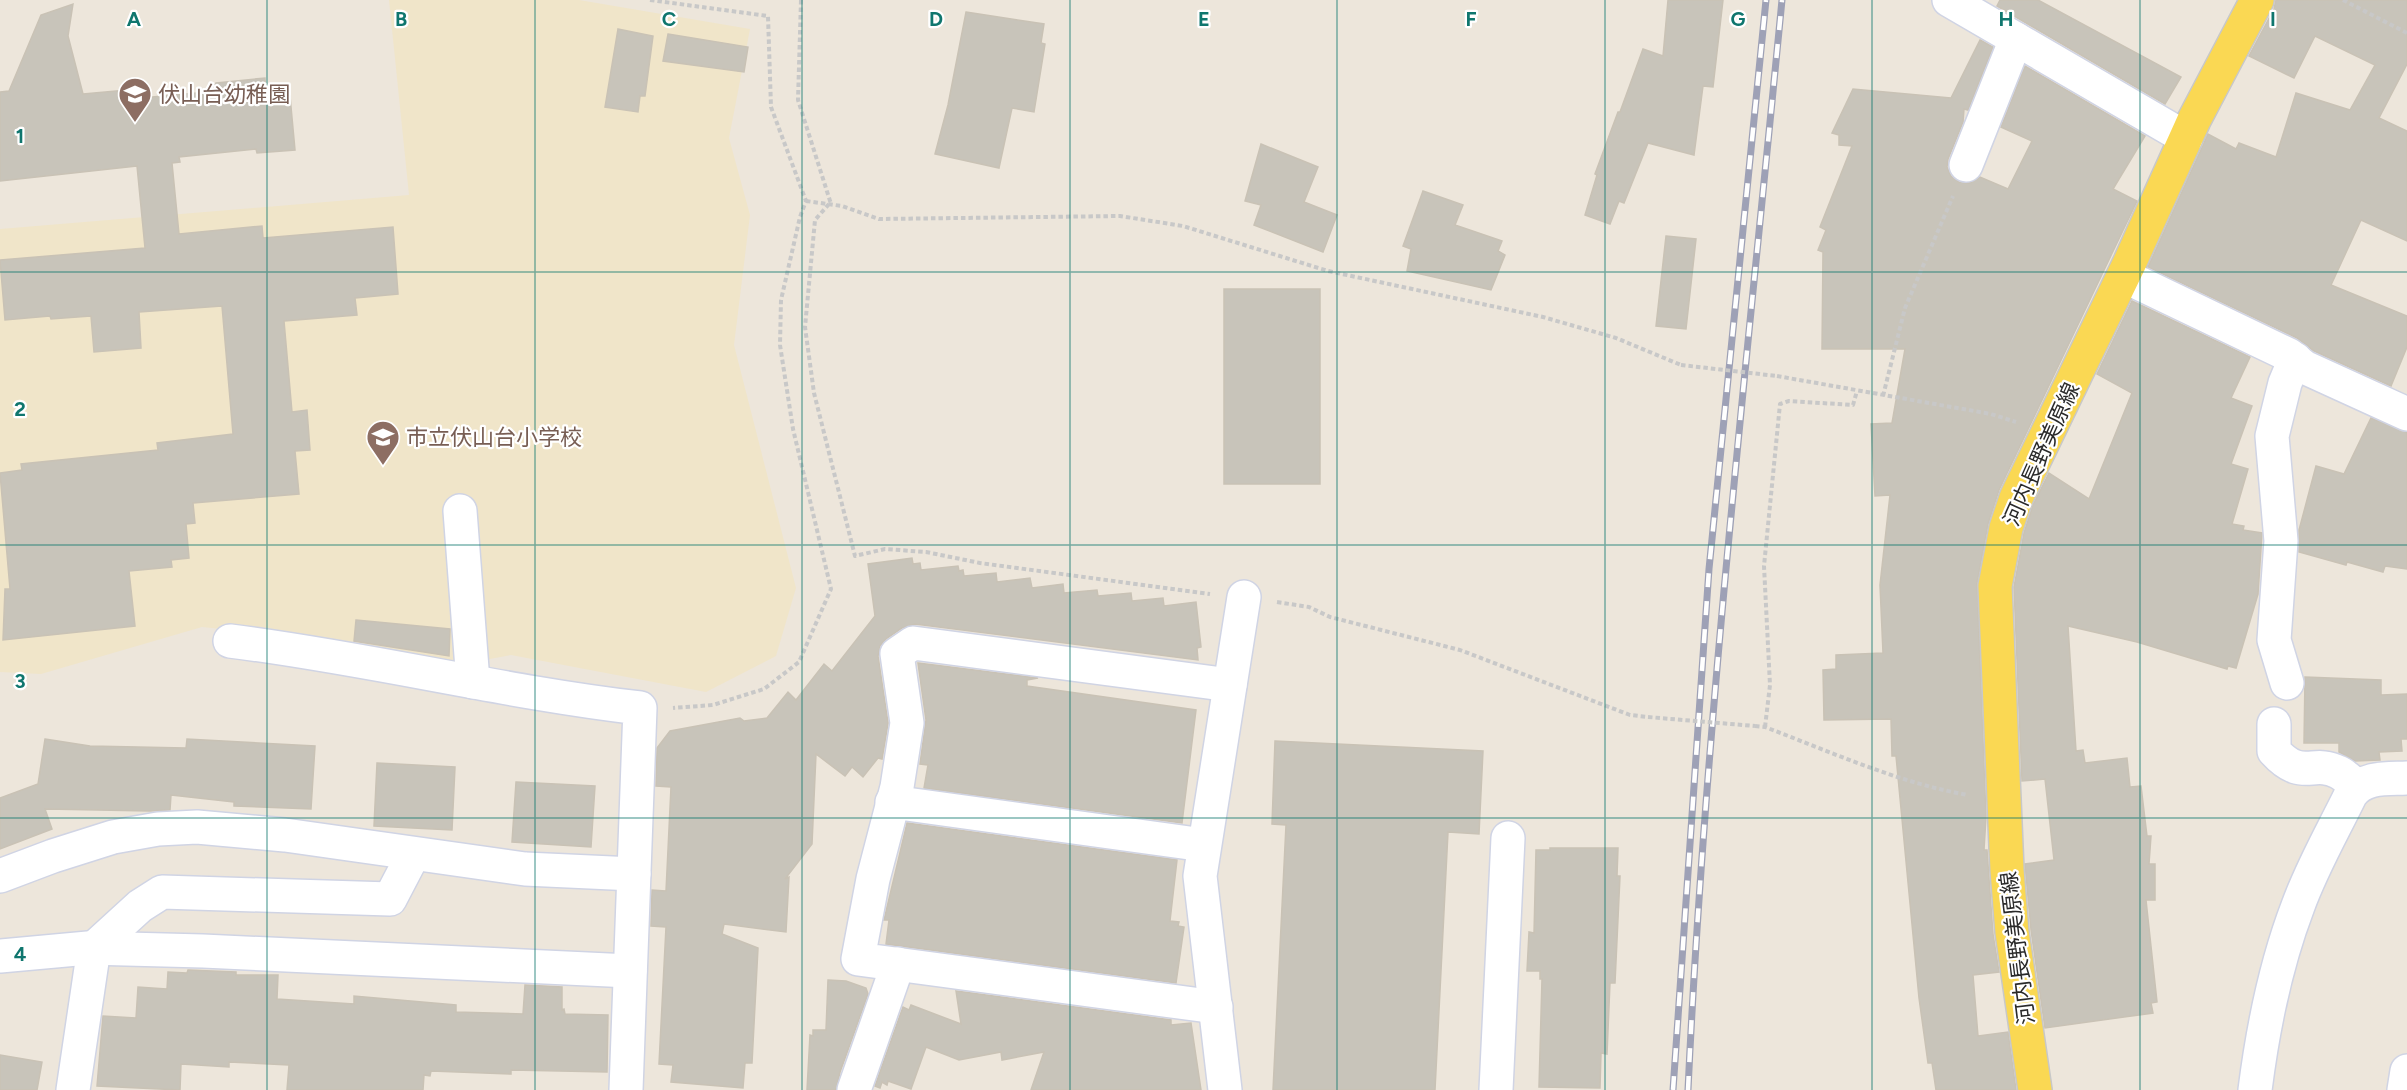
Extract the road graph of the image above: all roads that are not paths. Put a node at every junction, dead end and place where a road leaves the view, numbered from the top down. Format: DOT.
graph roads {
  1 [pos="1949,0"];
  2 [pos="2257,0"];
  3 [pos="2016,39"];
  4 [pos="2186,138"];
  5 [pos="1966,165"];
  6 [pos="2124,276"];
  7 [pos="2295,359"];
  8 [pos="2407,414"];
  9 [pos="460,511"];
  10 [pos="1244,597"];
  11 [pos="230,641"];
  12 [pos="473,682"];
  13 [pos="2287,683"];
  14 [pos="1230,685"];
  15 [pos="2274,724"];
  16 [pos="2407,778"];
  17 [pos="2357,786"];
  18 [pos="892,802"];
  19 [pos="1508,838"];
  20 [pos="1204,845"];
  21 [pos="413,855"];
  22 [pos="634,874"];
  23 [pos="0,876"];
  24 [pos="94,948"];
  25 [pos="0,956"];
  26 [pos="898,964"];
  27 [pos="630,971"];
  28 [pos="1216,1007"];
  29 [pos="2407,1071"];
  30 [pos="73,1090"];
  31 [pos="626,1090"];
  32 [pos="854,1090"];
  33 [pos="1225,1090"];
  34 [pos="1496,1090"];
  35 [pos="2036,1090"];
  36 [pos="2255,1090"];
  37 [pos="2404,1090"];
  1 -- 3 [label="street"];
  2 -- 4 [label="main road, 河内長野美原線"];
  3 -- 4 [label="street"];
  3 -- 5 [label="street"];
  4 -- 6 [label="main road, 河内長野美原線"];
  6 -- 7 [label="street"];
  6 -- 35 [label="main road, 河内長野美原線"];
  7 -- 8 [label="street"];
  7 -- 13 [label="street"];
  9 -- 12 [label="street"];
  10 -- 14 [label="street"];
  11 -- 12 [label="street"];
  12 -- 22 [label="street"];
  14 -- 18 [label="street"];
  14 -- 20 [label="street"];
  15 -- 17 [label="street"];
  16 -- 17 [label="street"];
  17 -- 36 [label="street"];
  18 -- 20 [label="street"];
  18 -- 26 [label="street"];
  19 -- 34 [label="street"];
  20 -- 28 [label="street"];
  21 -- 22 [label="street"];
  21 -- 23 [label="street"];
  21 -- 24 [label="street"];
  22 -- 27 [label="street"];
  24 -- 25 [label="street"];
  24 -- 27 [label="street"];
  24 -- 30 [label="street"];
  26 -- 28 [label="street"];
  26 -- 32 [label="street"];
  27 -- 31 [label="street"];
  28 -- 33 [label="street"];
  29 -- 37 [label="street"];
}
